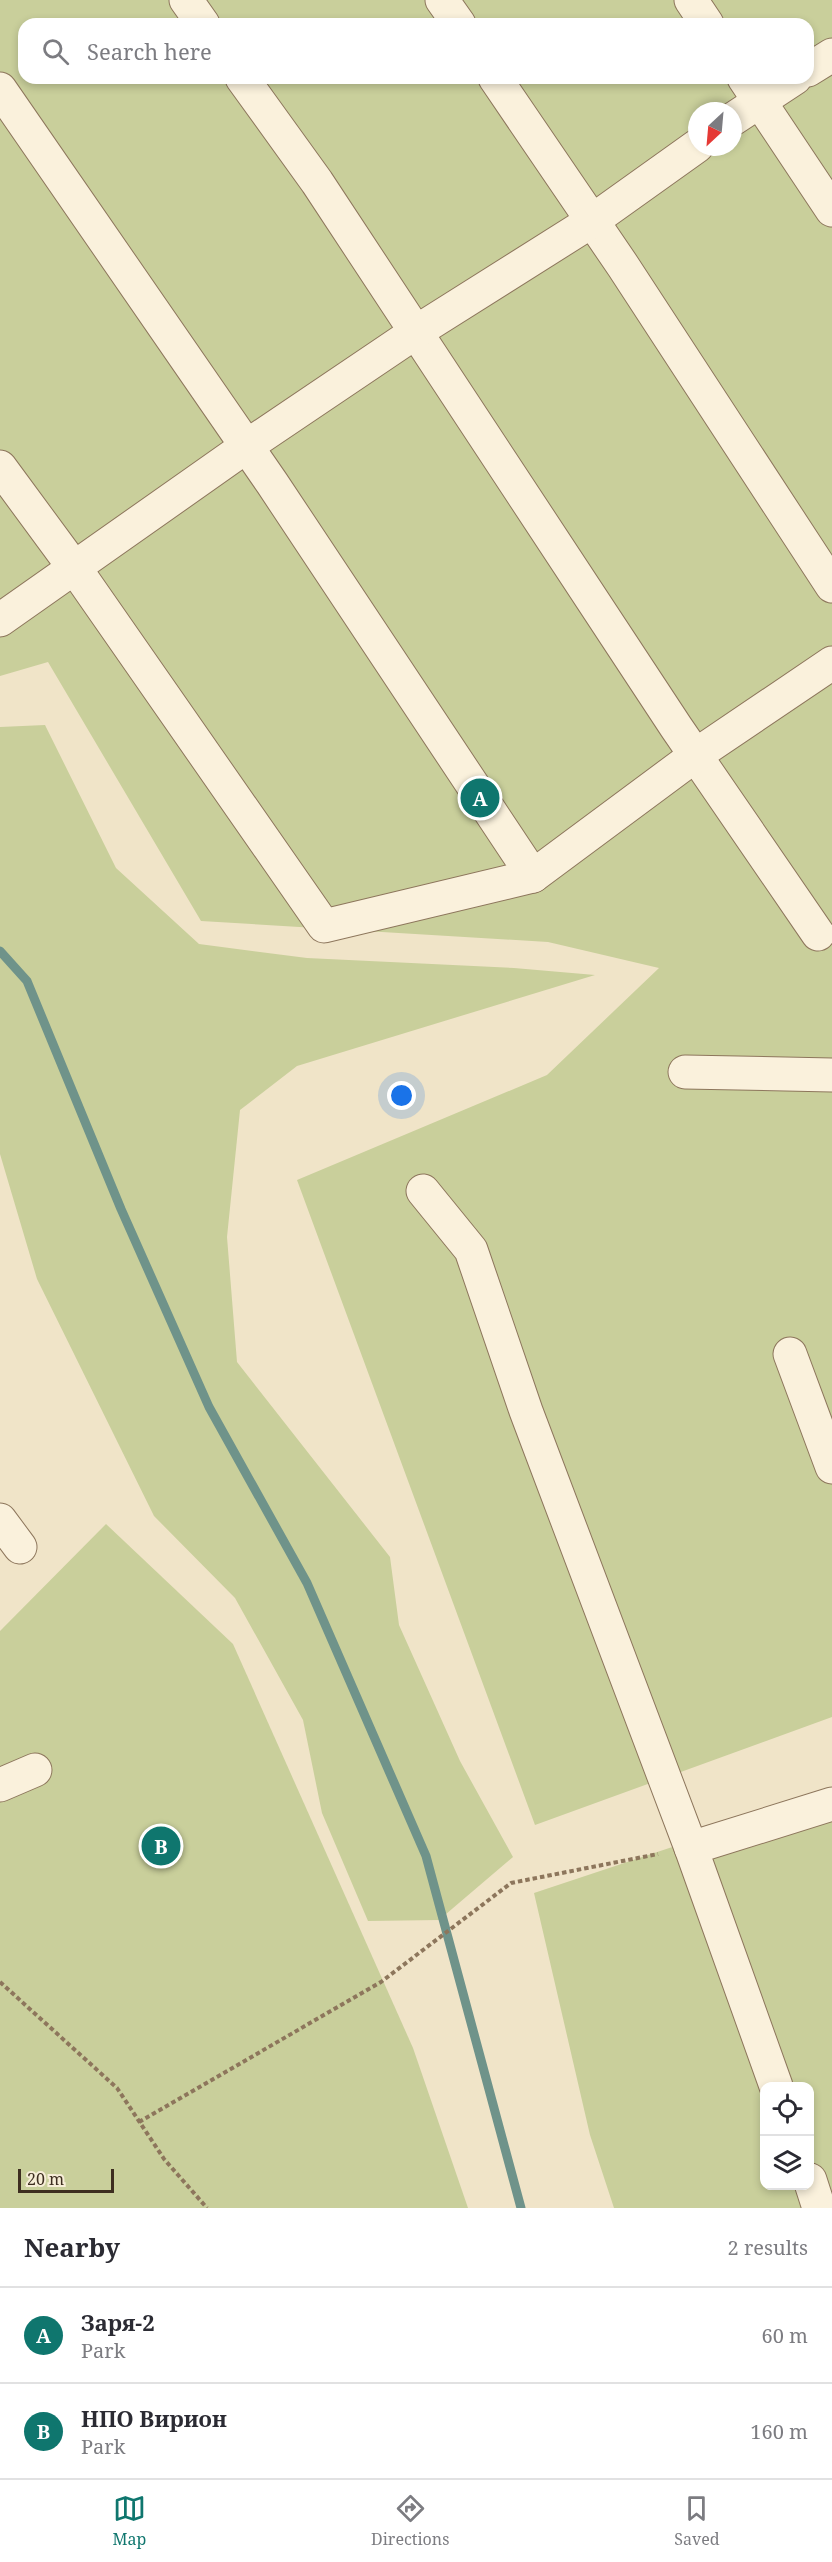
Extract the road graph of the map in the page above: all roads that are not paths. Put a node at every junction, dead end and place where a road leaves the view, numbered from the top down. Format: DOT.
graph roads {
  1 [pos="186,0"];
  2 [pos="442,0"];
  3 [pos="691,0"];
  4 [pos="199,18"];
  5 [pos="455,18"];
  6 [pos="703,18"];
  7 [pos="832,55"];
  8 [pos="814,66"];
  9 [pos="246,84"];
  10 [pos="499,84"];
  11 [pos="781,84"];
  12 [pos="0,89"];
  13 [pos="745,99"];
  14 [pos="688,152"];
  15 [pos="832,210"];
  16 [pos="592,221"];
  17 [pos="416,332"];
  18 [pos="247,446"];
  19 [pos="0,467"];
  20 [pos="74,568"];
  21 [pos="832,586"];
  22 [pos="0,620"];
  23 [pos="832,663"];
  24 [pos="696,755"];
  25 [pos="533,876"];
  26 [pos="818,934"];
  27 [pos="685,1072"];
  28 [pos="832,1075"];
  29 [pos="423,1191"];
  30 [pos="790,1354"];
  31 [pos="832,1467"];
  32 [pos="0,1520"];
  33 [pos="20,1547"];
  34 [pos="35,1770"];
  35 [pos="0,1785"];
  36 [pos="832,1804"];
  37 [pos="691,1848"];
  38 [pos="775,2082"];
  39 [pos="813,2190"];
  40 [pos="819,2208"];
  1 -- 4 [label="street"];
  2 -- 5 [label="street"];
  3 -- 6 [label="street"];
  7 -- 8 [label="street"];
  9 -- 17 [label="street"];
  10 -- 16 [label="street"];
  11 -- 13 [label="street"];
  12 -- 18 [label="street"];
  13 -- 15 [label="street"];
  14 -- 16 [label="street"];
  16 -- 17 [label="street"];
  16 -- 21 [label="street"];
  17 -- 18 [label="street"];
  17 -- 24 [label="street"];
  18 -- 20 [label="street"];
  18 -- 25 [label="street"];
  19 -- 20 [label="street"];
  20 -- 22 [label="street"];
  20 -- 25 [label="street"];
  23 -- 24 [label="street"];
  24 -- 25 [label="street"];
  24 -- 26 [label="street"];
  27 -- 28 [label="street"];
  29 -- 37 [label="street"];
  30 -- 31 [label="street"];
  32 -- 33 [label="street"];
  34 -- 35 [label="street"];
  36 -- 37 [label="street"];
  37 -- 38 [label="street"];
  39 -- 40 [label="street"];
}
